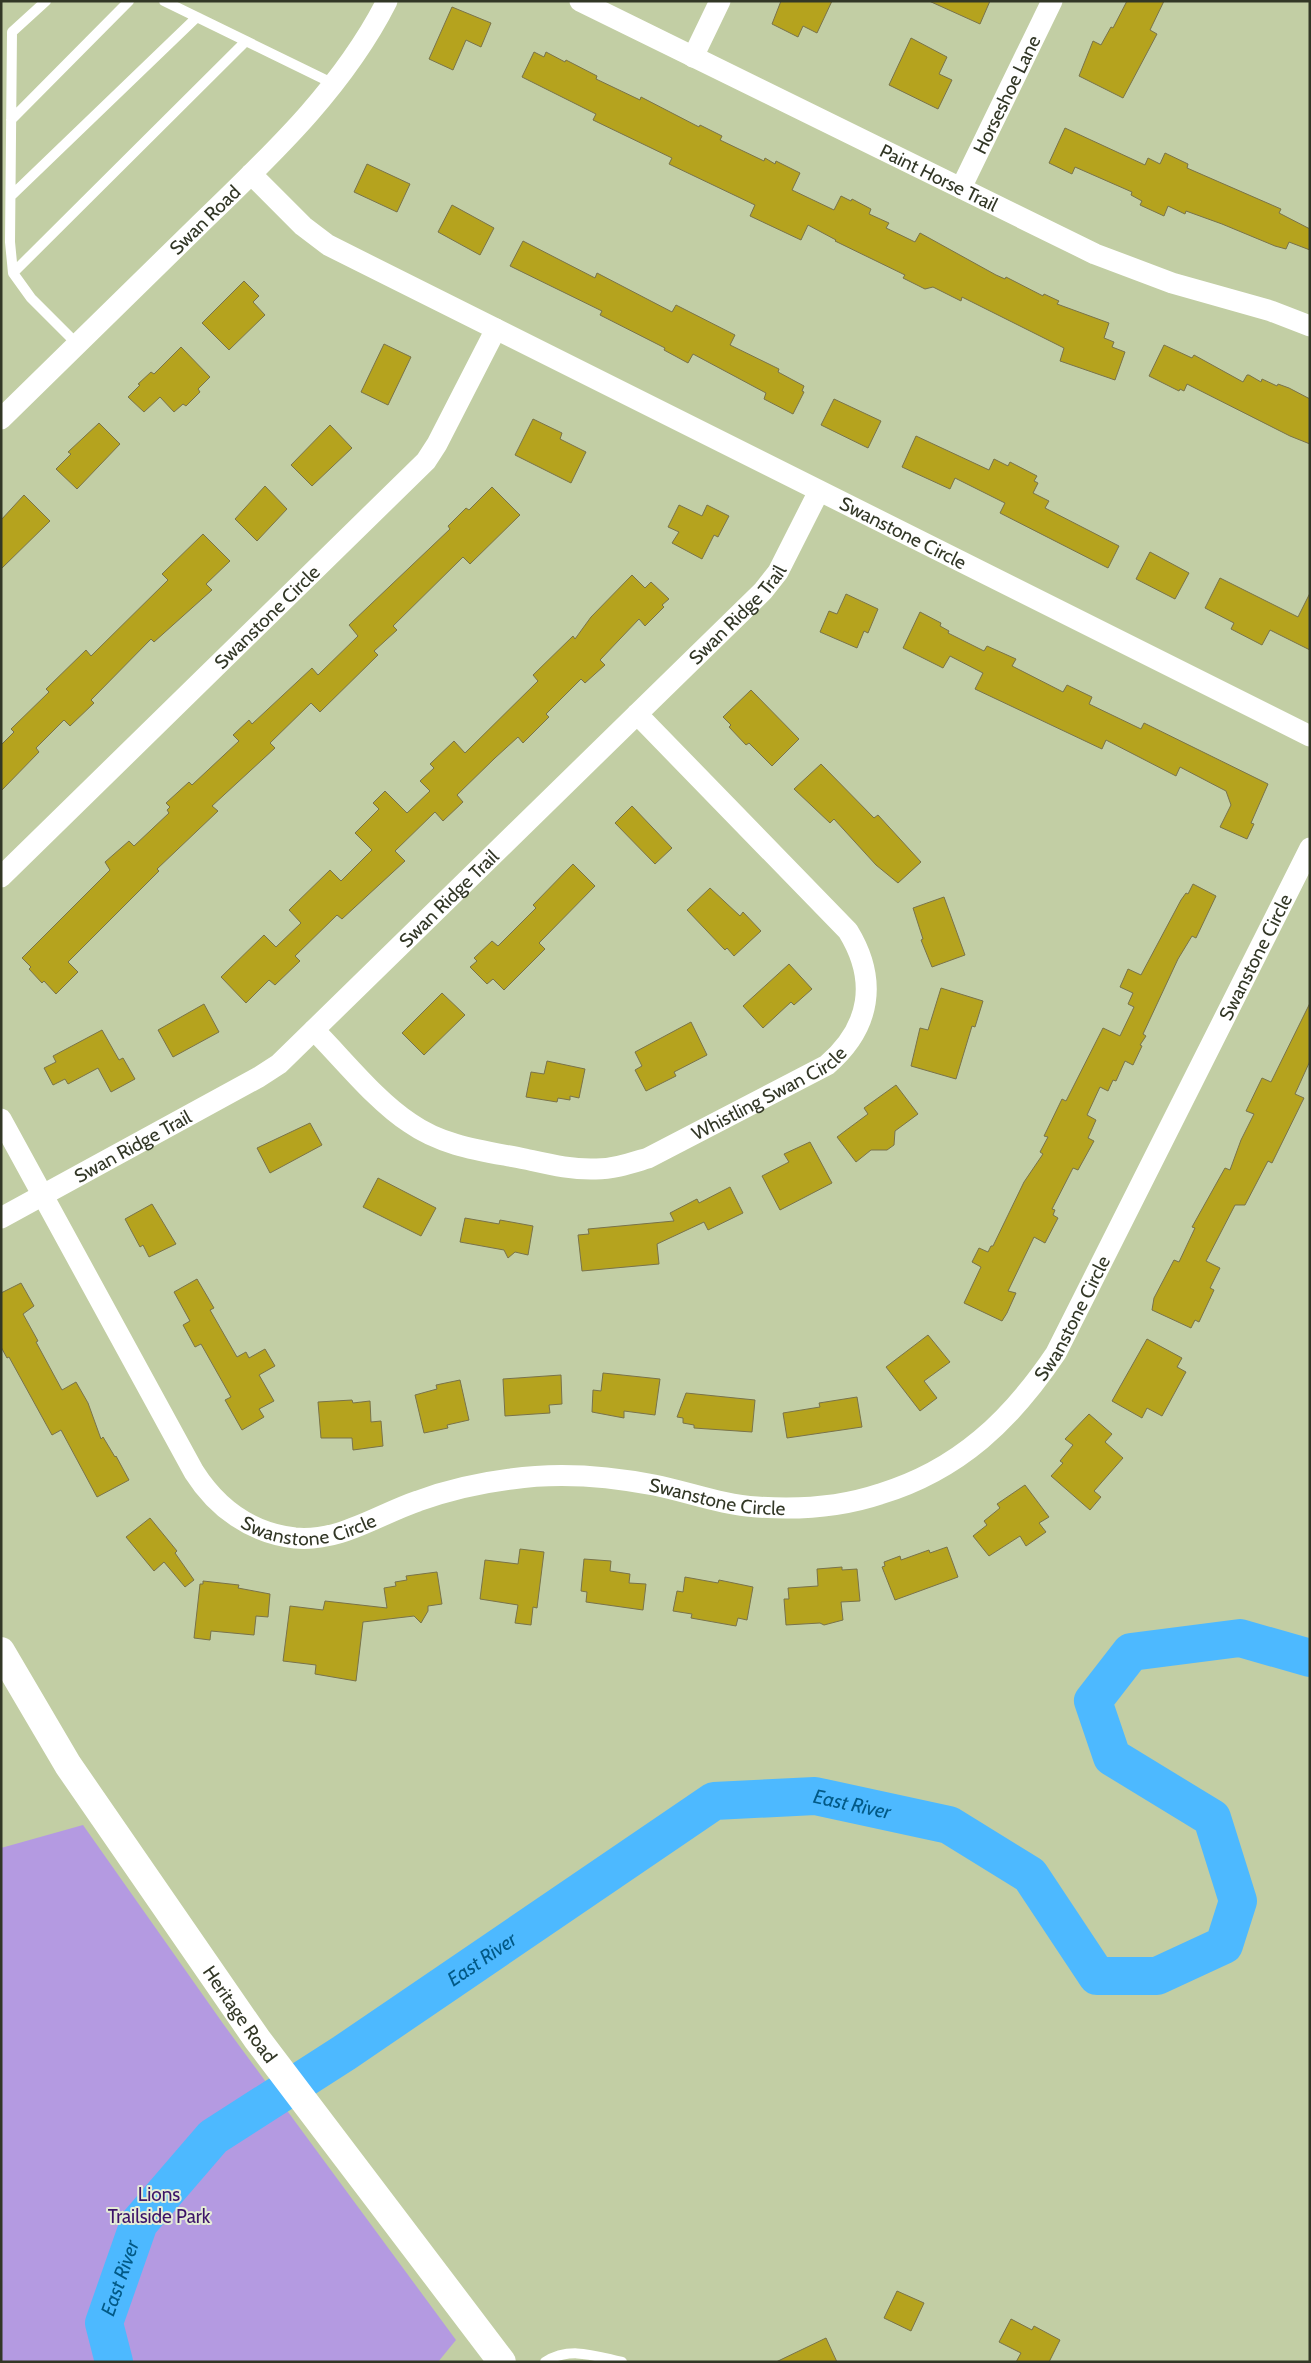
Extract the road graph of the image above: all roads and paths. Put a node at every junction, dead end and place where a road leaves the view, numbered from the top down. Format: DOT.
graph roads {
  1 [pos="46,1"];
  2 [pos="129,1"];
  3 [pos="164,1"];
  4 [pos="386,1"];
  5 [pos="580,1"];
  6 [pos="720,1"];
  7 [pos="1052,1"];
  8 [pos="198,17"];
  9 [pos="246,41"];
  10 [pos="693,57"];
  11 [pos="334,84"];
  12 [pos="11,120"];
  13 [pos="251,174"];
  14 [pos="961,188"];
  15 [pos="11,196"];
  16 [pos="13,272"];
  17 [pos="1310,326"];
  18 [pos="496,329"];
  19 [pos="78,344"];
  20 [pos="1,419"];
  21 [pos="819,490"];
  22 [pos="637,714"];
  23 [pos="1310,736"];
  24 [pos="1310,848"];
  25 [pos="1,877"];
  26 [pos="314,1030"];
  27 [pos="1,1119"];
  28 [pos="43,1196"];
  29 [pos="1,1218"];
  30 [pos="1,1651"];
  31 [pos="502,2362"];
  32 [pos="545,2362"];
  33 [pos="622,2362"];
  1 -- 12 [label="lane"];
  2 -- 12 [label="lane"];
  3 -- 8 [label="lane"];
  4 -- 11 [label="street, Swan Road"];
  5 -- 10 [label="street, Paint Horse Trail"];
  6 -- 10 [label="street"];
  7 -- 14 [label="street, Horseshoe Lane"];
  8 -- 9 [label="lane"];
  8 -- 15 [label="lane"];
  9 -- 11 [label="lane"];
  9 -- 16 [label="lane"];
  10 -- 14 [label="street, Paint Horse Trail"];
  11 -- 13 [label="street, Swan Road"];
  12 -- 15 [label="lane"];
  13 -- 18 [label="street, Swanstone Circle"];
  13 -- 19 [label="street, Swan Road"];
  14 -- 17 [label="street, Paint Horse Trail"];
  15 -- 16 [label="lane"];
  16 -- 19 [label="lane"];
  18 -- 21 [label="street, Swanstone Circle"];
  18 -- 25 [label="street, Swanstone Circle"];
  19 -- 20 [label="street, Swan Road"];
  21 -- 22 [label="street, Swan Ridge Trail"];
  21 -- 23 [label="street, Swanstone Circle"];
  22 -- 26 [label="street, Swan Ridge Trail"];
  22 -- 26 [label="street, Whistling Swan Circle"];
  24 -- 28 [label="street, Swanstone Circle"];
  26 -- 28 [label="street, Swan Ridge Trail"];
  27 -- 28 [label="street, Swanstone Circle"];
  28 -- 29 [label="street, Swan Ridge Trail"];
  30 -- 31 [label="main road, Heritage Road"];
  32 -- 33 [label="lane"];
}
